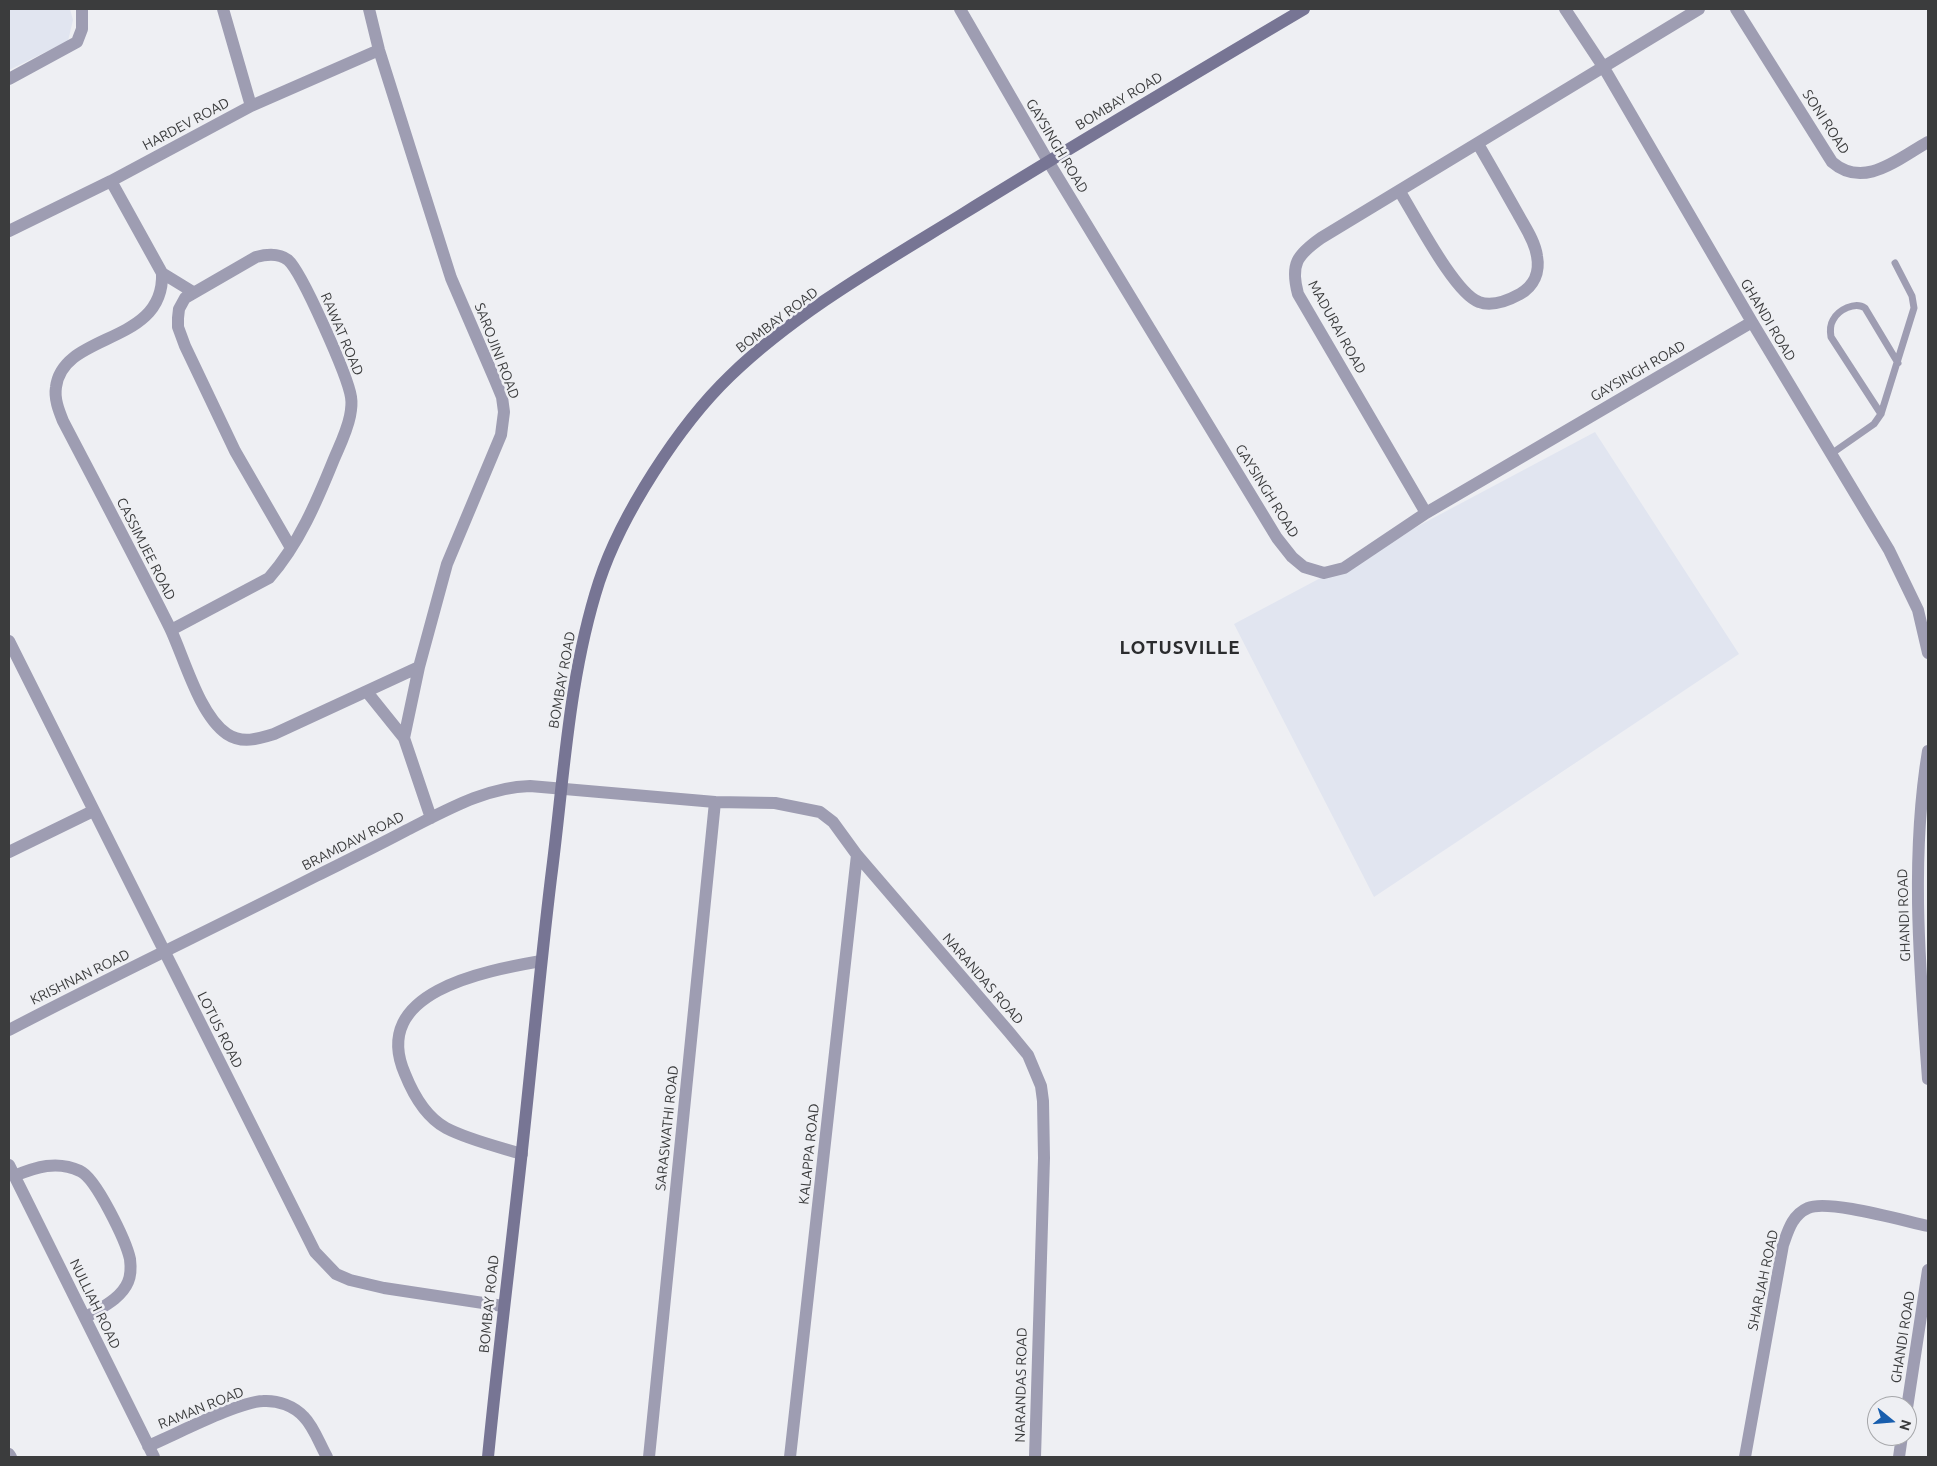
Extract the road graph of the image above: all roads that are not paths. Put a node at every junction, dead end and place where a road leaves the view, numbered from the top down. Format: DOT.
graph roads {
  1 [pos="82,9"];
  2 [pos="223,9"];
  3 [pos="369,9"];
  4 [pos="960,9"];
  5 [pos="1304,9"];
  6 [pos="1565,9"];
  7 [pos="1699,9"];
  8 [pos="1736,9"];
  9 [pos="380,50"];
  10 [pos="1604,68"];
  11 [pos="9,79"];
  12 [pos="251,106"];
  13 [pos="1928,142"];
  14 [pos="1478,144"];
  15 [pos="1048,161"];
  16 [pos="111,181"];
  17 [pos="1400,192"];
  18 [pos="9,230"];
  19 [pos="1895,263"];
  20 [pos="162,273"];
  21 [pos="193,292"];
  22 [pos="1752,322"];
  23 [pos="1898,363"];
  24 [pos="1881,414"];
  25 [pos="1831,454"];
  26 [pos="1426,513"];
  27 [pos="291,548"];
  28 [pos="171,630"];
  29 [pos="9,641"];
  30 [pos="1928,653"];
  31 [pos="419,667"];
  32 [pos="367,692"];
  33 [pos="404,738"];
  34 [pos="1928,751"];
  35 [pos="563,788"];
  36 [pos="715,802"];
  37 [pos="93,811"];
  38 [pos="431,818"];
  39 [pos="9,852"];
  40 [pos="857,854"];
  41 [pos="165,952"];
  42 [pos="541,962"];
  43 [pos="9,1030"];
  44 [pos="1928,1079"];
  45 [pos="522,1154"];
  46 [pos="12,1170"];
  47 [pos="1928,1226"];
  48 [pos="1928,1270"];
  49 [pos="503,1306"];
  50 [pos="85,1318"];
  51 [pos="1909,1396"];
  52 [pos="151,1452"];
  53 [pos="9,1454"];
  54 [pos="10,1457"];
  55 [pos="327,1457"];
  56 [pos="488,1457"];
  57 [pos="648,1457"];
  58 [pos="790,1457"];
  59 [pos="1035,1457"];
  60 [pos="1745,1457"];
  1 -- 11 [label="street"];
  2 -- 12 [label="street"];
  3 -- 9 [label="street, SAROJINI ROAD"];
  4 -- 15 [label="street, GAYSINGH ROAD"];
  5 -- 15 [label="street, BOMBAY ROAD"];
  6 -- 10 [label="street, GHANDI ROAD"];
  7 -- 10 [label="street, MADURAI ROAD"];
  8 -- 13 [label="street, SONI ROAD"];
  9 -- 12 [label="street, HARDEV ROAD"];
  9 -- 31 [label="street, SAROJINI ROAD"];
  10 -- 14 [label="street, MADURAI ROAD"];
  10 -- 22 [label="street, GHANDI ROAD"];
  12 -- 16 [label="street, HARDEV ROAD"];
  14 -- 17 [label="street, MADURAI ROAD"];
  14 -- 17 [label="street"];
  15 -- 26 [label="street, GAYSINGH ROAD"];
  15 -- 35 [label="street, BOMBAY ROAD"];
  16 -- 18 [label="street, HARDEV ROAD"];
  16 -- 20 [label="street"];
  17 -- 26 [label="street, MADURAI ROAD"];
  19 -- 23 [label="lane"];
  20 -- 21 [label="street"];
  20 -- 28 [label="street, CASSIMJEE ROAD"];
  21 -- 27 [label="street, RAWAT ROAD"];
  21 -- 27 [label="street, RAWAT ROAD"];
  22 -- 25 [label="street, GHANDI ROAD"];
  22 -- 26 [label="street, GAYSINGH ROAD"];
  23 -- 24 [label="lane"];
  23 -- 24 [label="lane"];
  24 -- 25 [label="lane"];
  25 -- 30 [label="street, GHANDI ROAD"];
  27 -- 28 [label="street, RAWAT ROAD"];
  28 -- 32 [label="street, CASSIMJEE ROAD"];
  29 -- 37 [label="street, LOTUS ROAD"];
  31 -- 32 [label="street, CASSIMJEE ROAD"];
  31 -- 33 [label="street, SAROJINI ROAD"];
  32 -- 33 [label="street"];
  33 -- 38 [label="street"];
  34 -- 44 [label="street, GHANDI ROAD"];
  35 -- 36 [label="street, NARANDAS ROAD"];
  35 -- 38 [label="street, BRAMDAW ROAD"];
  35 -- 42 [label="street, BOMBAY ROAD"];
  36 -- 40 [label="street, NARANDAS ROAD"];
  36 -- 57 [label="street, SARASWATHI ROAD"];
  37 -- 39 [label="street"];
  37 -- 41 [label="street, LOTUS ROAD"];
  38 -- 41 [label="street, BRAMDAW ROAD"];
  40 -- 58 [label="street, KALAPPA ROAD"];
  40 -- 59 [label="street, NARANDAS ROAD"];
  41 -- 43 [label="street, KRISHNAN ROAD"];
  41 -- 49 [label="street, LOTUS ROAD"];
  42 -- 45 [label="street, BOMBAY ROAD"];
  42 -- 45 [label="street"];
  45 -- 49 [label="street, BOMBAY ROAD"];
  46 -- 50 [label="street, NULLIAH ROAD"];
  46 -- 50 [label="street"];
  47 -- 60 [label="street, SHARJAH ROAD"];
  48 -- 51 [label="street, GHANDI ROAD"];
  49 -- 56 [label="street, BOMBAY ROAD"];
  50 -- 52 [label="street, NULLIAH ROAD"];
  52 -- 55 [label="street, RAMAN ROAD"];
  53 -- 54 [label="street"];
}
